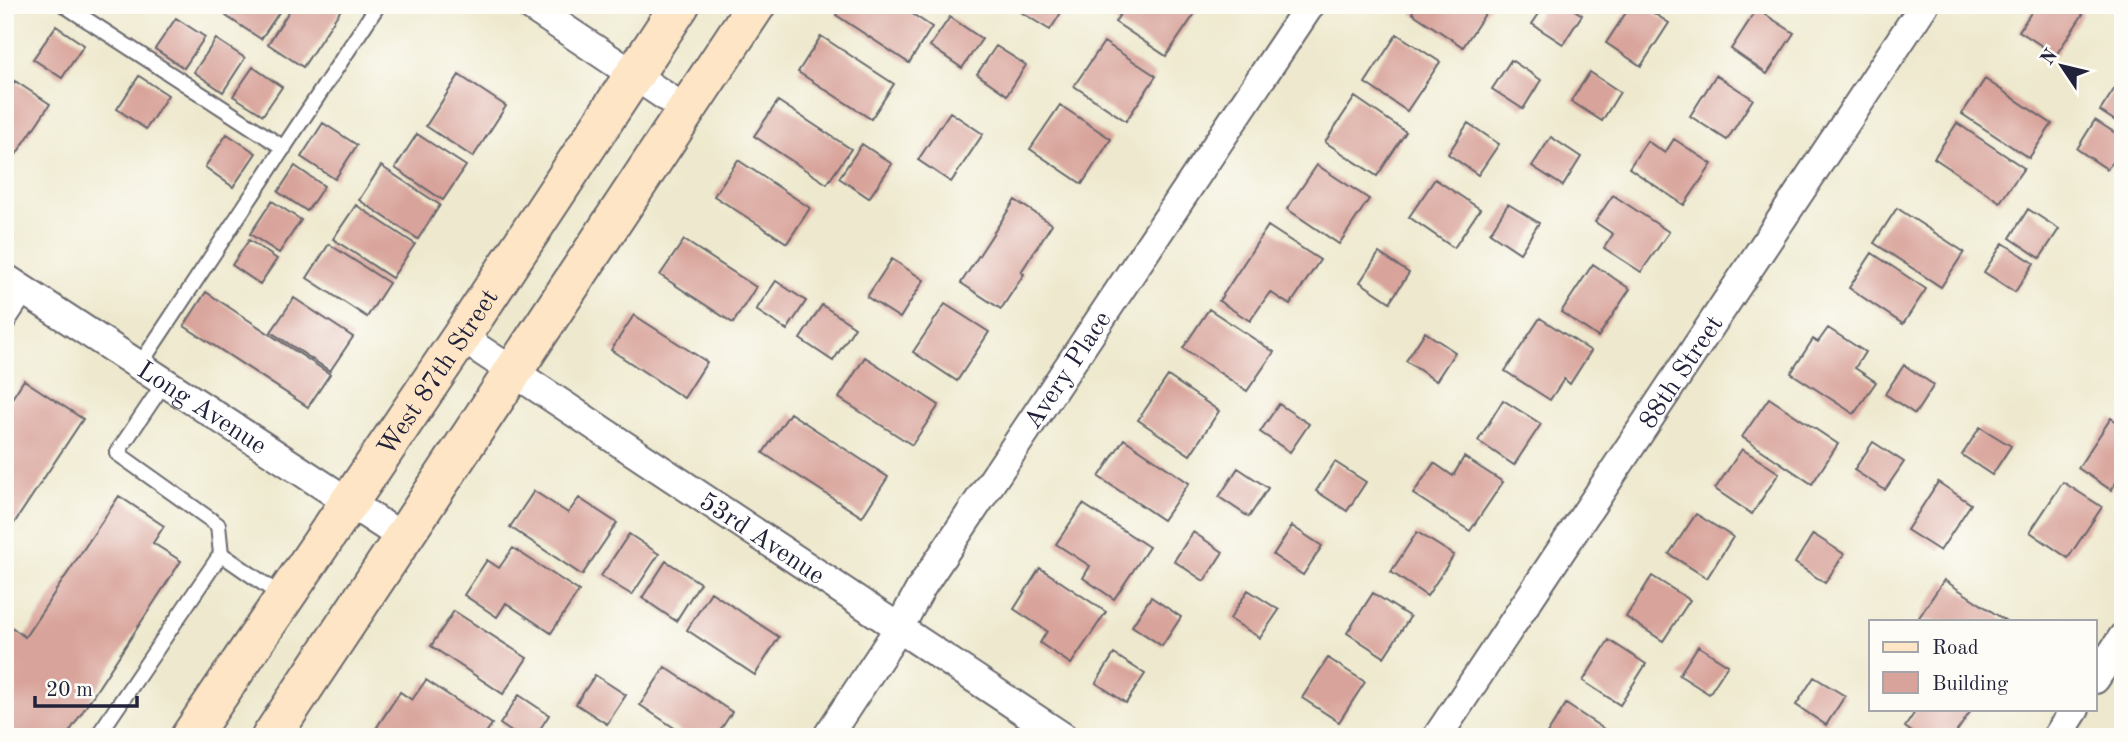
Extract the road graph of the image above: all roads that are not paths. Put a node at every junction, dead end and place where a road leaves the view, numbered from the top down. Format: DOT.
graph roads {
  1 [pos="64,5"];
  2 [pos="378,5"];
  3 [pos="528,5"];
  4 [pos="680,5"];
  5 [pos="756,5"];
  6 [pos="1310,5"];
  7 [pos="1924,5"];
  8 [pos="634,75"];
  9 [pos="687,110"];
  10 [pos="284,148"];
  11 [pos="16,285"];
  12 [pos="5,326"];
  13 [pos="461,337"];
  14 [pos="139,366"];
  15 [pos="512,371"];
  16 [pos="164,383"];
  17 [pos="348,503"];
  18 [pos="402,537"];
  19 [pos="221,554"];
  20 [pos="284,598"];
  21 [pos="899,628"];
  22 [pos="2123,637"];
  23 [pos="2096,678"];
  24 [pos="2074,710"];
  25 [pos="97,737"];
  26 [pos="190,737"];
  27 [pos="271,737"];
  28 [pos="827,737"];
  29 [pos="1063,737"];
  30 [pos="1437,737"];
  31 [pos="2057,737"];
  1 -- 10 [label="lane"];
  2 -- 10 [label="lane"];
  3 -- 8 [label="street"];
  4 -- 8 [label="main road, West 87th Street"];
  5 -- 9 [label="main road"];
  6 -- 21 [label="street, Avery Place"];
  7 -- 30 [label="street, 88th Street"];
  8 -- 9 [label="street"];
  8 -- 13 [label="main road, West 87th Street"];
  9 -- 15 [label="main road"];
  10 -- 14 [label="lane"];
  11 -- 12 [label="lane"];
  11 -- 14 [label="street, Long Avenue"];
  13 -- 15 [label="street, 53rd Avenue"];
  13 -- 17 [label="main road, West 87th Street"];
  14 -- 16 [label="street, Long Avenue"];
  15 -- 18 [label="main road"];
  15 -- 21 [label="street, 53rd Avenue"];
  16 -- 17 [label="street, Long Avenue"];
  16 -- 19 [label="lane"];
  17 -- 18 [label="street, Long Avenue"];
  17 -- 20 [label="main road, West 87th Street"];
  18 -- 27 [label="main road"];
  19 -- 20 [label="lane"];
  19 -- 25 [label="lane"];
  20 -- 26 [label="main road, West 87th Street"];
  21 -- 28 [label="street, Avery Place"];
  21 -- 29 [label="street, 53rd Avenue"];
  22 -- 23 [label="street"];
  24 -- 31 [label="street"];
}
